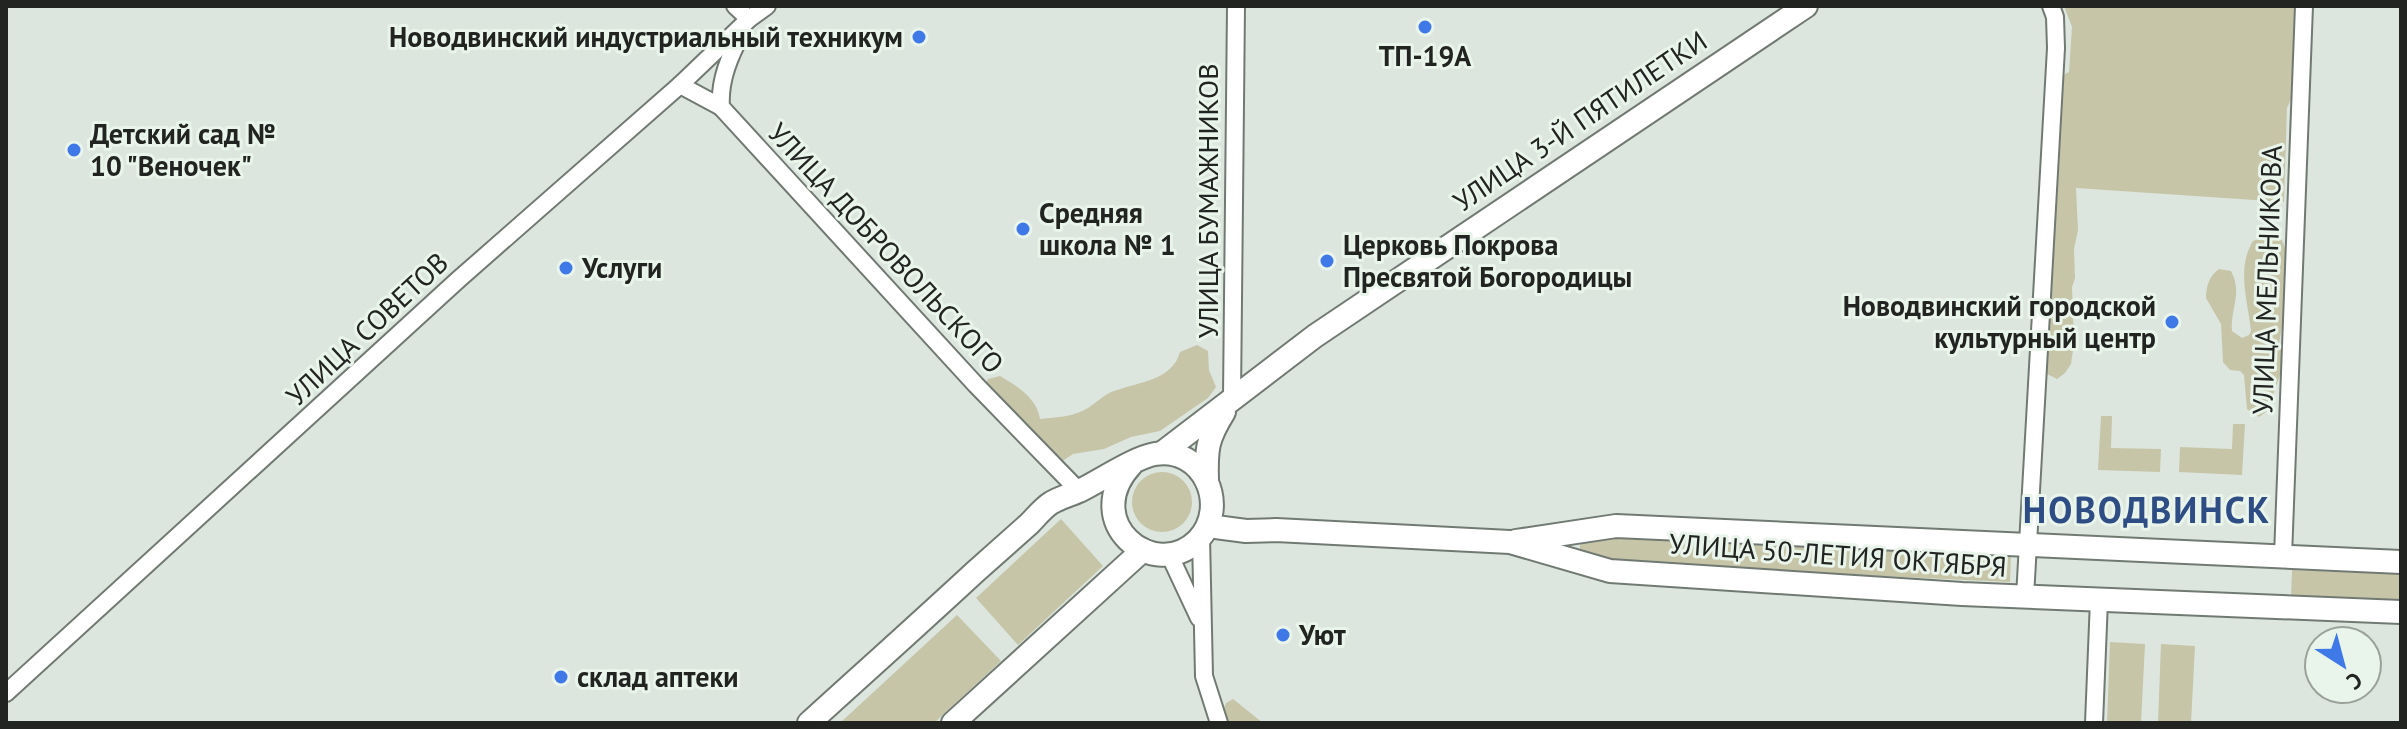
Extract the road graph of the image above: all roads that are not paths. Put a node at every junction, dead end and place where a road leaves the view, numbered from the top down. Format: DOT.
graph roads {
  1 [pos="735,6"];
  2 [pos="767,6"];
  3 [pos="1236,6"];
  4 [pos="2051,6"];
  5 [pos="2304,6"];
  6 [pos="1802,7"];
  7 [pos="749,19"];
  8 [pos="680,85"];
  9 [pos="721,107"];
  10 [pos="1232,397"];
  11 [pos="1162,453"];
  12 [pos="1132,464"];
  13 [pos="1207,481"];
  14 [pos="1079,491"];
  15 [pos="1213,503"];
  16 [pos="1119,530"];
  17 [pos="1276,530"];
  18 [pos="1204,531"];
  19 [pos="1510,542"];
  20 [pos="2028,545"];
  21 [pos="1143,550"];
  22 [pos="1169,554"];
  23 [pos="2283,556"];
  24 [pos="2401,562"];
  25 [pos="2025,597"];
  26 [pos="2099,600"];
  27 [pos="2401,612"];
  28 [pos="1204,627"];
  29 [pos="6,693"];
  30 [pos="809,723"];
  31 [pos="953,723"];
  32 [pos="1219,723"];
  33 [pos="2094,723"];
  1 -- 7 [label="street"];
  2 -- 7 [label="street, УЛИЦА СОВЕТОВ"];
  3 -- 10 [label="street, УЛИЦА БУМАЖНИКОВ"];
  4 -- 20 [label="street"];
  5 -- 23 [label="street, УЛИЦА МЕЛЬНИКОВА"];
  6 -- 10 [label="main road, УЛИЦА 3-Й ПЯТИЛЕТКИ"];
  7 -- 8 [label="street, УЛИЦА СОВЕТОВ"];
  7 -- 9 [label="street"];
  8 -- 9 [label="street, УЛИЦА ДОБРОВОЛЬСКОГО"];
  8 -- 29 [label="street, УЛИЦА СОВЕТОВ"];
  9 -- 14 [label="street, УЛИЦА ДОБРОВОЛЬСКОГО"];
  10 -- 11 [label="main road, УЛИЦА 3-Й ПЯТИЛЕТКИ"];
  10 -- 13 [label="main road"];
  11 -- 12 [label="main road"];
  11 -- 13 [label="main road"];
  12 -- 14 [label="main road"];
  12 -- 16 [label="main road"];
  13 -- 15 [label="main road"];
  14 -- 16 [label="main road"];
  14 -- 30 [label="main road"];
  15 -- 17 [label="main road"];
  15 -- 18 [label="main road"];
  16 -- 21 [label="main road"];
  17 -- 18 [label="main road"];
  17 -- 19 [label="main road, УЛИЦА 50-ЛЕТИЯ ОКТЯБРЯ"];
  18 -- 22 [label="main road"];
  18 -- 28 [label="street"];
  19 -- 20 [label="main road, УЛИЦА 50-ЛЕТИЯ ОКТЯБРЯ"];
  19 -- 25 [label="main road, УЛИЦА 50-ЛЕТИЯ ОКТЯБРЯ"];
  20 -- 23 [label="main road, УЛИЦА 50-ЛЕТИЯ ОКТЯБРЯ"];
  20 -- 25 [label="street"];
  21 -- 22 [label="main road"];
  21 -- 31 [label="main road"];
  22 -- 28 [label="street"];
  23 -- 24 [label="main road, УЛИЦА 50-ЛЕТИЯ ОКТЯБРЯ"];
  25 -- 26 [label="main road, УЛИЦА 50-ЛЕТИЯ ОКТЯБРЯ"];
  26 -- 27 [label="main road, УЛИЦА 50-ЛЕТИЯ ОКТЯБРЯ"];
  26 -- 33 [label="street"];
  28 -- 32 [label="street"];
}
